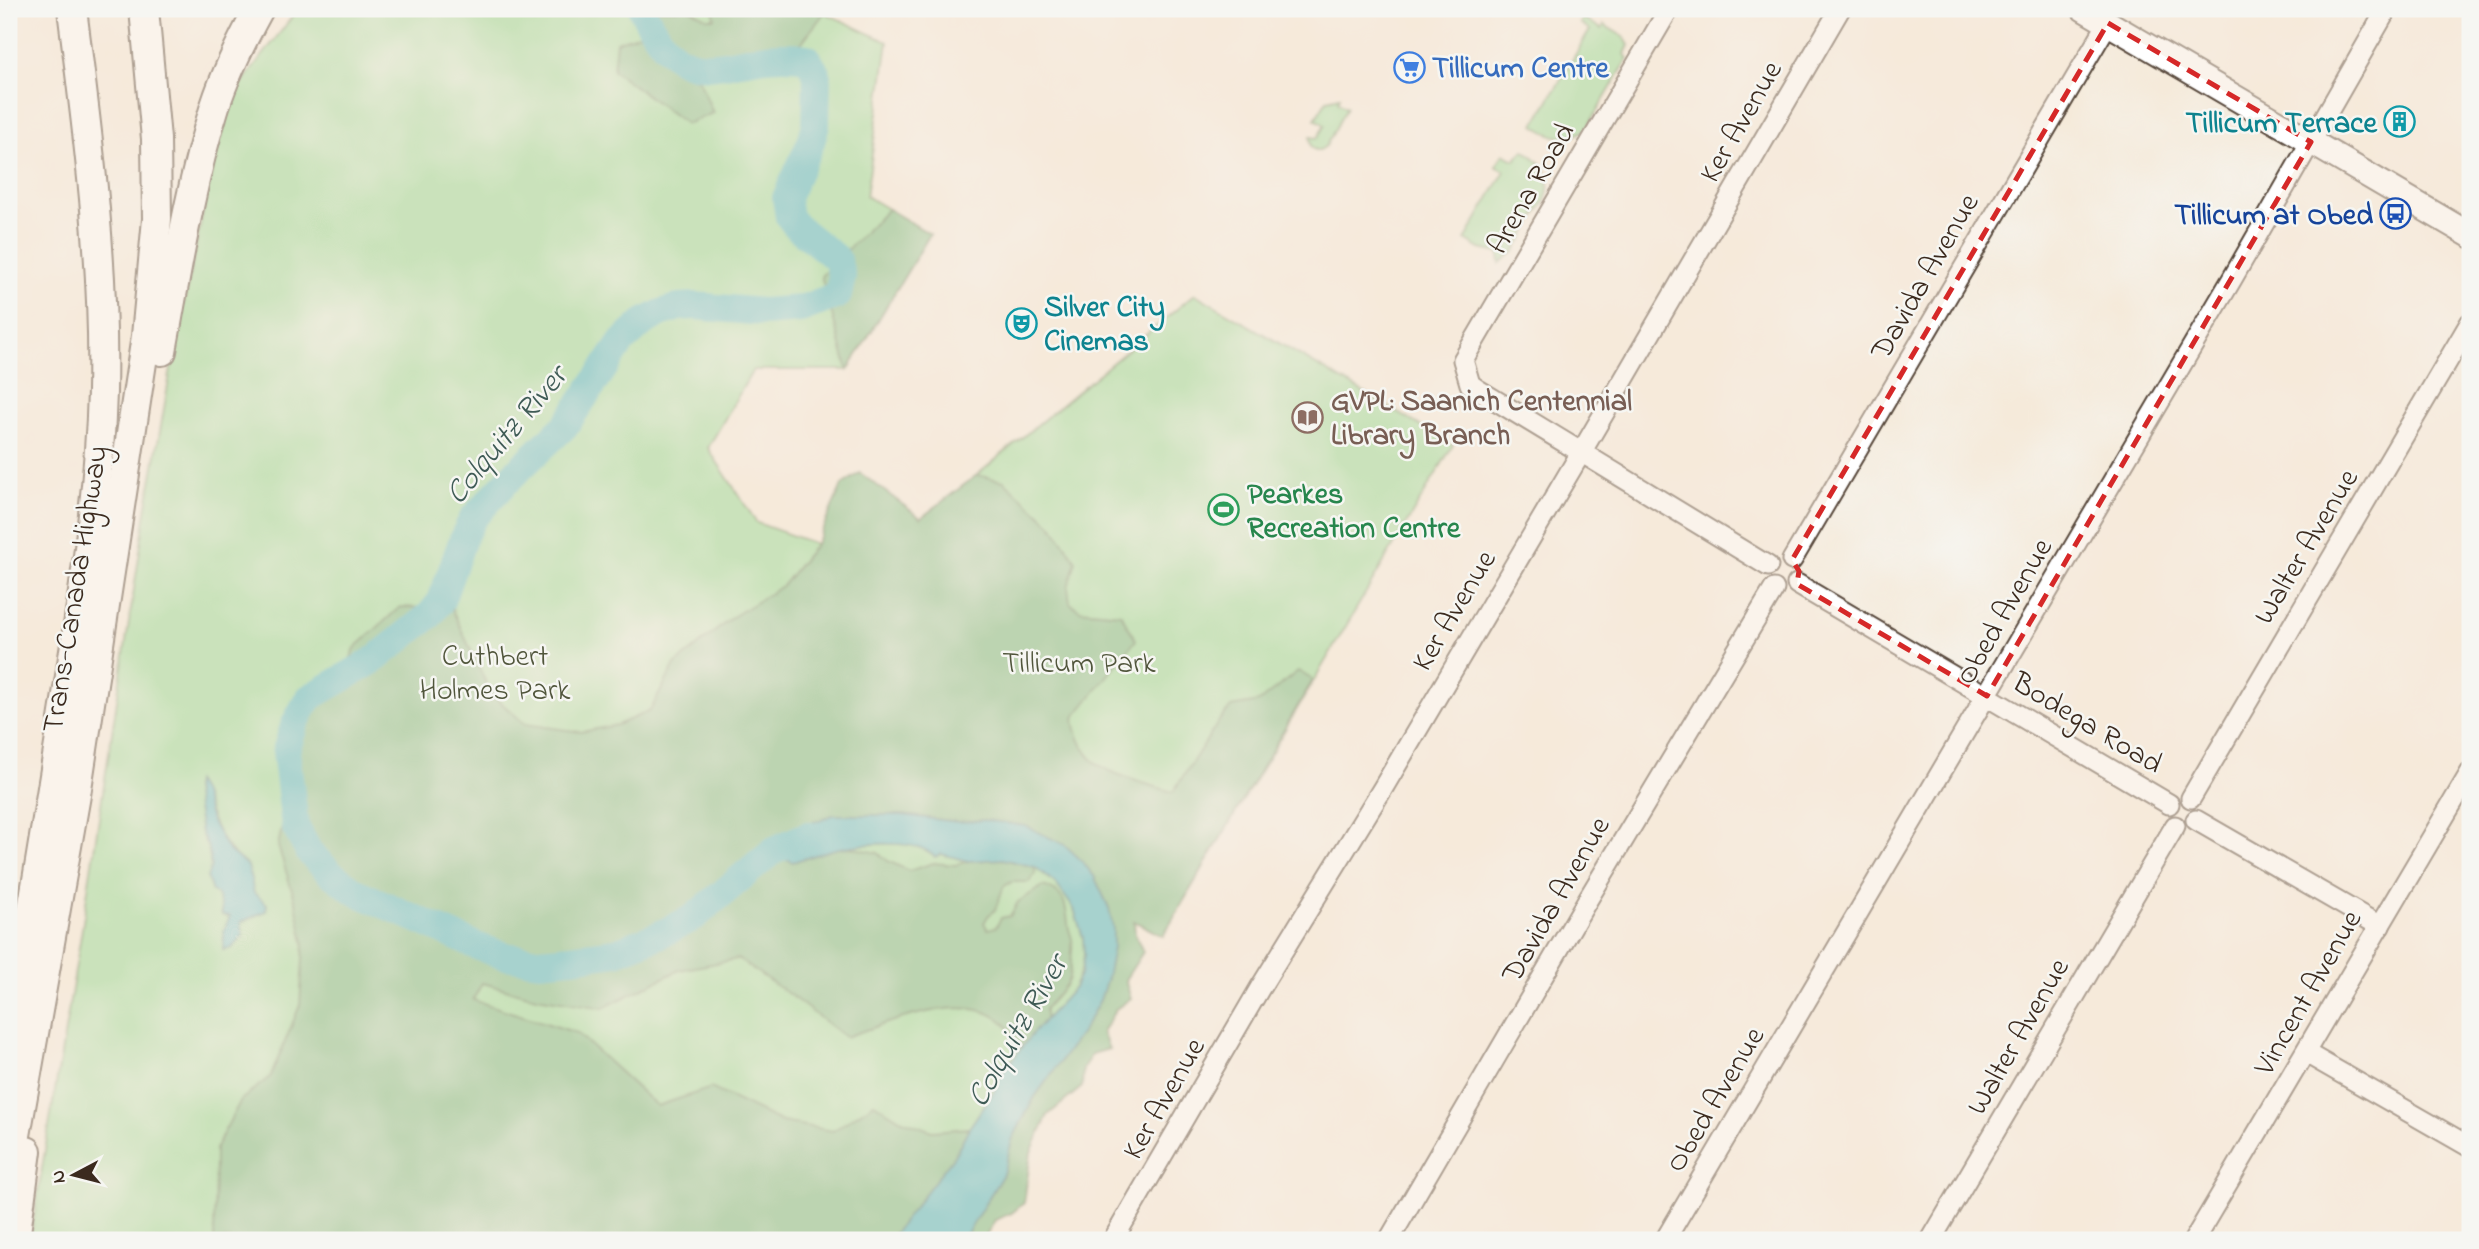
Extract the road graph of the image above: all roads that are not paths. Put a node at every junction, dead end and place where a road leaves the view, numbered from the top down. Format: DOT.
graph roads {
  1 [pos="72,9"];
  2 [pos="144,9"];
  3 [pos="260,9"];
  4 [pos="1669,9"];
  5 [pos="1840,9"];
  6 [pos="2084,9"];
  7 [pos="2387,9"];
  8 [pos="2108,23"];
  9 [pos="2311,142"];
  10 [pos="2470,235"];
  11 [pos="2470,323"];
  12 [pos="1581,451"];
  13 [pos="1792,560"];
  14 [pos="1768,566"];
  15 [pos="1797,584"];
  16 [pos="1774,589"];
  17 [pos="104,613"];
  18 [pos="1987,696"];
  19 [pos="2470,773"];
  20 [pos="2191,798"];
  21 [pos="2169,804"];
  22 [pos="2196,820"];
  23 [pos="2175,826"];
  24 [pos="34,902"];
  25 [pos="2380,926"];
  26 [pos="9,961"];
  27 [pos="9,1045"];
  28 [pos="2306,1053"];
  29 [pos="27,1078"];
  30 [pos="2470,1147"];
  31 [pos="9,1175"];
  32 [pos="15,1240"];
  33 [pos="1113,1240"];
  34 [pos="1389,1240"];
  35 [pos="1665,1240"];
  36 [pos="1931,1240"];
  37 [pos="2194,1240"];
  1 -- 24 [label="highway, Trans-Canada Highway"];
  2 -- 17 [label="highway, Trans-Canada Highway"];
  3 -- 17 [label="highway"];
  4 -- 12 [label="street, Arena Road"];
  5 -- 12 [label="street, Ker Avenue"];
  6 -- 8 [label="main road"];
  7 -- 9 [label="street, Obed Avenue"];
  8 -- 9 [label="main road"];
  8 -- 13 [label="street, Davida Avenue"];
  9 -- 10 [label="main road"];
  9 -- 18 [label="street, Obed Avenue"];
  11 -- 20 [label="street, Walter Avenue"];
  12 -- 14 [label="street"];
  12 -- 33 [label="street, Ker Avenue"];
  13 -- 14 [label="street"];
  13 -- 15 [label="street"];
  14 -- 16 [label="street"];
  15 -- 16 [label="street"];
  15 -- 18 [label="street, Bodega Road"];
  16 -- 34 [label="street, Davida Avenue"];
  17 -- 29 [label="highway, Trans-Canada Highway"];
  18 -- 21 [label="street, Bodega Road"];
  18 -- 35 [label="street, Obed Avenue"];
  19 -- 25 [label="street, Vincent Avenue"];
  20 -- 21 [label="street"];
  20 -- 22 [label="street"];
  21 -- 23 [label="street"];
  22 -- 23 [label="street"];
  22 -- 25 [label="street"];
  23 -- 36 [label="street, Walter Avenue"];
  24 -- 26 [label="highway"];
  24 -- 27 [label="highway, Trans-Canada Highway"];
  25 -- 28 [label="street, Vincent Avenue"];
  28 -- 30 [label="street"];
  28 -- 37 [label="street, Vincent Avenue"];
  29 -- 31 [label="highway, Trans-Canada Highway"];
  29 -- 32 [label="highway"];
}
